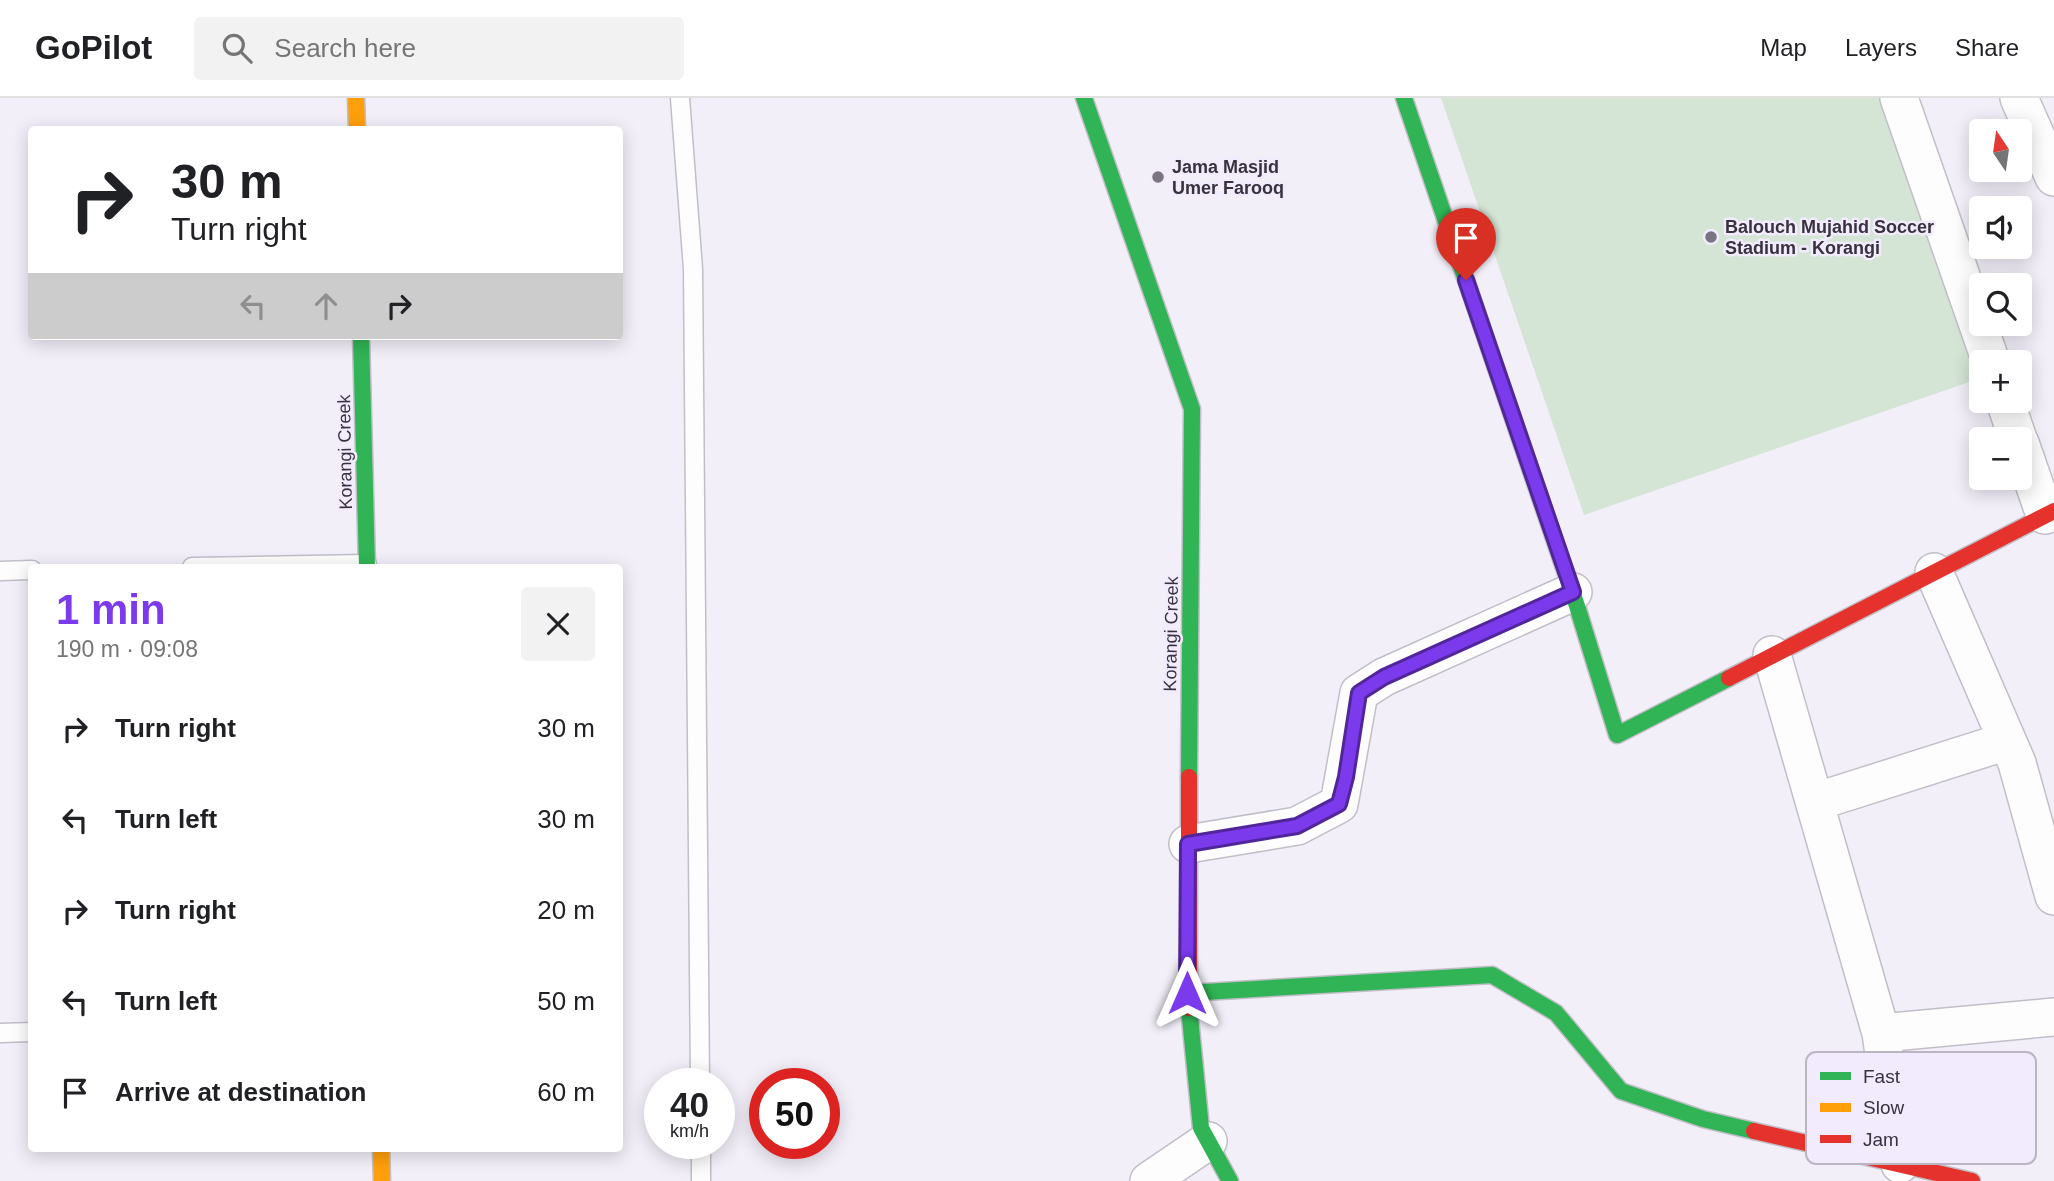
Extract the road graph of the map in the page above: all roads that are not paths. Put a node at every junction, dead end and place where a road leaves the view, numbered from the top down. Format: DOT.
graph roads {
  1 [pos="356,98"];
  2 [pos="680,98"];
  3 [pos="1084,98"];
  4 [pos="1404,98"];
  5 [pos="1899,98"];
  6 [pos="2019,98"];
  7 [pos="357,126"];
  8 [pos="2054,177"];
  9 [pos="361,340"];
  10 [pos="1987,350"];
  11 [pos="2032,472"];
  12 [pos="2049,513"];
  13 [pos="367,564"];
  14 [pos="28,570"];
  15 [pos="0,571"];
  16 [pos="1934,572"];
  17 [pos="1573,592"];
  18 [pos="1772,655"];
  19 [pos="2007,741"];
  20 [pos="1815,802"];
  21 [pos="1188,844"];
  22 [pos="2054,896"];
  23 [pos="1187,993"];
  24 [pos="2054,1017"];
  25 [pos="28,1032"];
  26 [pos="0,1033"];
  27 [pos="1881,1033"];
  28 [pos="1884,1052"];
  29 [pos="700,1068"];
  30 [pos="1208,1141"];
  31 [pos="1806,1143"];
  32 [pos="381,1152"];
  33 [pos="701,1159"];
  34 [pos="1900,1164"];
  35 [pos="382,1181"];
  36 [pos="701,1181"];
  37 [pos="1149,1181"];
  38 [pos="1230,1181"];
  39 [pos="1972,1181"];
  1 -- 7 [label="street"];
  2 -- 29 [label="lane"];
  3 -- 21 [label="street, Korangi Creek"];
  4 -- 17 [label="street"];
  5 -- 10 [label="street"];
  6 -- 8 [label="street"];
  9 -- 13 [label="street, Korangi Creek"];
  11 -- 12 [label="street"];
  12 -- 16 [label="street"];
  14 -- 15 [label="lane"];
  16 -- 18 [label="street"];
  16 -- 19 [label="street"];
  17 -- 18 [label="street"];
  17 -- 21 [label="street"];
  18 -- 20 [label="street"];
  19 -- 20 [label="street"];
  19 -- 22 [label="street"];
  20 -- 27 [label="street"];
  21 -- 23 [label="street, Korangi Creek"];
  23 -- 30 [label="street, Korangi Creek"];
  23 -- 31 [label="street"];
  24 -- 27 [label="street"];
  25 -- 26 [label="lane"];
  27 -- 28 [label="street"];
  30 -- 37 [label="street"];
  30 -- 38 [label="street, Korangi Creek"];
  32 -- 35 [label="street"];
  33 -- 36 [label="lane"];
  34 -- 39 [label="street"];
}
